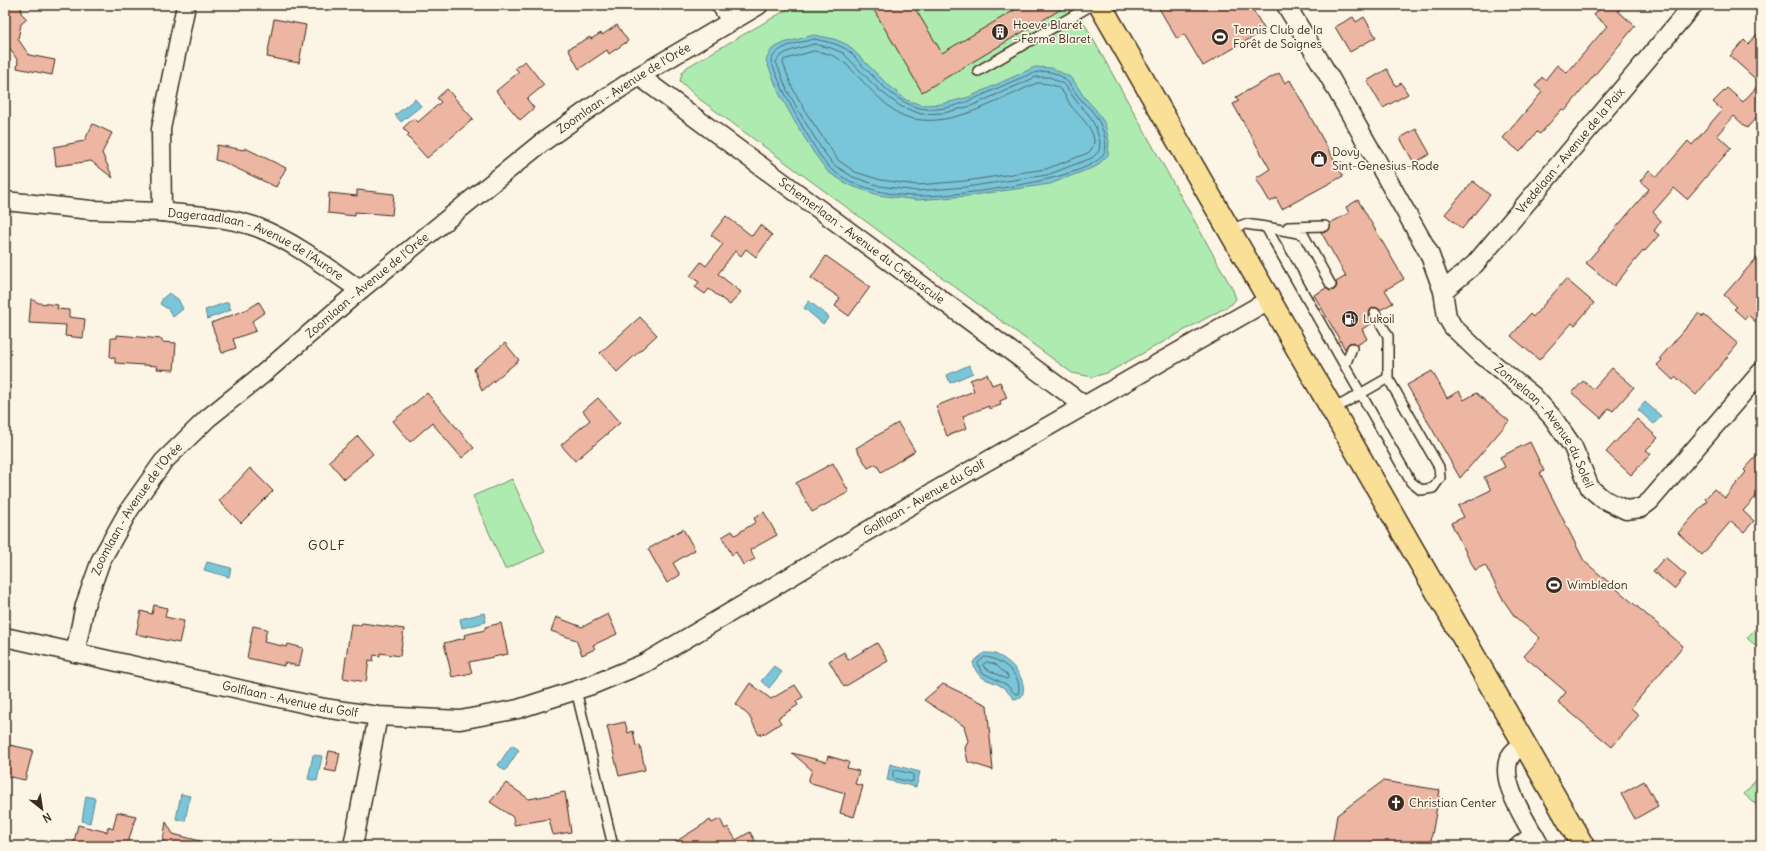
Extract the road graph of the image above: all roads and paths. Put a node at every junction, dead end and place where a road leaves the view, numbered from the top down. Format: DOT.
graph roads {
  1 [pos="186,5"];
  2 [pos="721,5"];
  3 [pos="759,5"];
  4 [pos="1092,5"];
  5 [pos="1100,5"];
  6 [pos="1286,5"];
  7 [pos="1693,5"];
  8 [pos="731,21"];
  9 [pos="978,71"];
  10 [pos="639,76"];
  11 [pos="5,201"];
  12 [pos="162,212"];
  13 [pos="1325,226"];
  14 [pos="1266,227"];
  15 [pos="1229,230"];
  16 [pos="1331,285"];
  17 [pos="360,290"];
  18 [pos="1443,291"];
  19 [pos="1269,300"];
  20 [pos="1375,313"];
  21 [pos="1352,348"];
  22 [pos="1345,365"];
  23 [pos="1761,372"];
  24 [pos="1388,378"];
  25 [pos="1361,394"];
  26 [pos="1085,406"];
  27 [pos="1332,410"];
  28 [pos="5,637"];
  29 [pos="75,653"];
  30 [pos="576,690"];
  31 [pos="378,716"];
  32 [pos="1524,744"];
  33 [pos="1537,840"];
  34 [pos="353,846"];
  35 [pos="613,846"];
  36 [pos="1519,846"];
  37 [pos="1583,846"];
  1 -- 12 [label="street, Dageraadlaan - Avenue de l'Aurore"];
  2 -- 8 [label="street"];
  3 -- 8 [label="street, Zoomlaan - Avenue de l'Orée"];
  4 -- 9 [label="lane"];
  5 -- 15 [label="main road"];
  6 -- 18 [label="street, Zonnelaan - Avenue du Soleil"];
  7 -- 18 [label="street, Vredelaan - Avenue de la Paix"];
  8 -- 10 [label="street, Zoomlaan - Avenue de l'Orée"];
  10 -- 17 [label="street, Zoomlaan - Avenue de l'Orée"];
  10 -- 26 [label="street, Schemerlaan - Avenue du Crépuscule"];
  11 -- 12 [label="street"];
  12 -- 17 [label="street, Dageraadlaan - Avenue de l'Aurore"];
  13 -- 14 [label="lane"];
  14 -- 15 [label="lane"];
  14 -- 16 [label="lane"];
  14 -- 22 [label="lane"];
  15 -- 19 [label="main road"];
  17 -- 29 [label="street, Zoomlaan - Avenue de l'Orée"];
  18 -- 23 [label="street, Zonnelaan - Avenue du Soleil"];
  19 -- 26 [label="street, Golflaan - Avenue du Golf"];
  19 -- 27 [label="main road"];
  20 -- 24 [label="lane"];
  21 -- 22 [label="lane"];
  22 -- 25 [label="lane"];
  24 -- 25 [label="lane"];
  24 -- 25 [label="lane"];
  25 -- 27 [label="lane"];
  26 -- 30 [label="street, Golflaan - Avenue du Golf"];
  27 -- 32 [label="main road"];
  28 -- 29 [label="street, Golflaan - Avenue du Golf"];
  29 -- 31 [label="street, Golflaan - Avenue du Golf"];
  30 -- 31 [label="street, Golflaan - Avenue du Golf"];
  30 -- 35 [label="lane"];
  31 -- 34 [label="street"];
  32 -- 33 [label="street"];
  32 -- 37 [label="main road"];
  33 -- 36 [label="street"];
}
